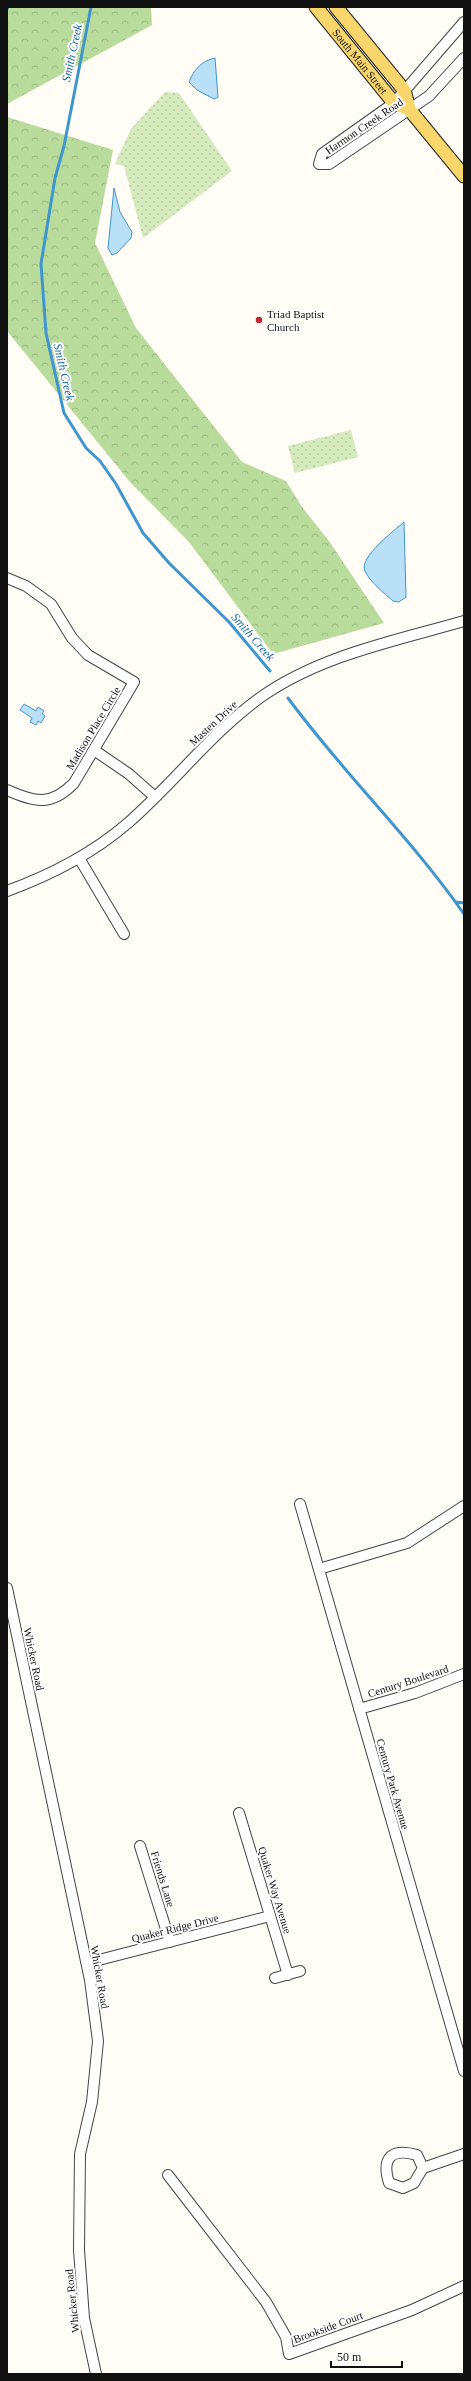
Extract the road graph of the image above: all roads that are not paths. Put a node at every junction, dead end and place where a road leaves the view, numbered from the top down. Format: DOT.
graph roads {
  1 [pos="316,7"];
  2 [pos="336,7"];
  3 [pos="464,22"];
  4 [pos="464,58"];
  5 [pos="404,90"];
  6 [pos="394,103"];
  7 [pos="409,109"];
  8 [pos="464,176"];
  9 [pos="7,578"];
  10 [pos="464,621"];
  11 [pos="94,750"];
  12 [pos="7,790"];
  13 [pos="155,797"];
  14 [pos="79,858"];
  15 [pos="7,891"];
  16 [pos="124,934"];
  17 [pos="300,1504"];
  18 [pos="464,1506"];
  19 [pos="319,1569"];
  20 [pos="7,1588"];
  21 [pos="464,1674"];
  22 [pos="360,1709"];
  23 [pos="239,1813"];
  24 [pos="140,1846"];
  25 [pos="270,1916"];
  26 [pos="170,1942"];
  27 [pos="87,1963"];
  28 [pos="300,1971"];
  29 [pos="288,1974"];
  30 [pos="275,1978"];
  31 [pos="464,2071"];
  32 [pos="464,2154"];
  33 [pos="423,2168"];
  34 [pos="168,2175"];
  35 [pos="464,2286"];
  36 [pos="96,2374"];
  1 -- 6 [label="main road, South Main Street"];
  2 -- 5 [label="main road, South Main Street"];
  3 -- 5 [label="street, Harmon Creek Road"];
  4 -- 7 [label="street, Harmon Creek Road"];
  5 -- 6 [label="street, Harmon Creek Road"];
  5 -- 7 [label="main road, South Main Street"];
  6 -- 7 [label="main road, South Main Street"];
  6 -- 7 [label="street, Harmon Creek Road"];
  7 -- 8 [label="main road, South Main Street"];
  9 -- 11 [label="street, Madison Place Circle"];
  10 -- 13 [label="street, Masten Drive"];
  11 -- 12 [label="street, Madison Place Circle"];
  11 -- 13 [label="street"];
  13 -- 14 [label="street, Masten Drive"];
  14 -- 15 [label="street, Masten Drive"];
  14 -- 16 [label="street"];
  17 -- 19 [label="street, Century Park Avenue"];
  18 -- 19 [label="street"];
  19 -- 22 [label="street, Century Park Avenue"];
  20 -- 27 [label="street, Whicker Road"];
  21 -- 22 [label="street, Century Boulevard"];
  22 -- 31 [label="street, Century Park Avenue"];
  23 -- 25 [label="street, Quaker Way Avenue"];
  24 -- 26 [label="street, Friends Lane"];
  25 -- 26 [label="street, Quaker Ridge Drive"];
  25 -- 29 [label="street, Quaker Way Avenue"];
  26 -- 27 [label="street, Quaker Ridge Drive"];
  27 -- 36 [label="street, Whicker Road"];
  28 -- 29 [label="street"];
  29 -- 30 [label="street"];
  32 -- 33 [label="street"];
  34 -- 35 [label="street, Brookside Court"];
}
